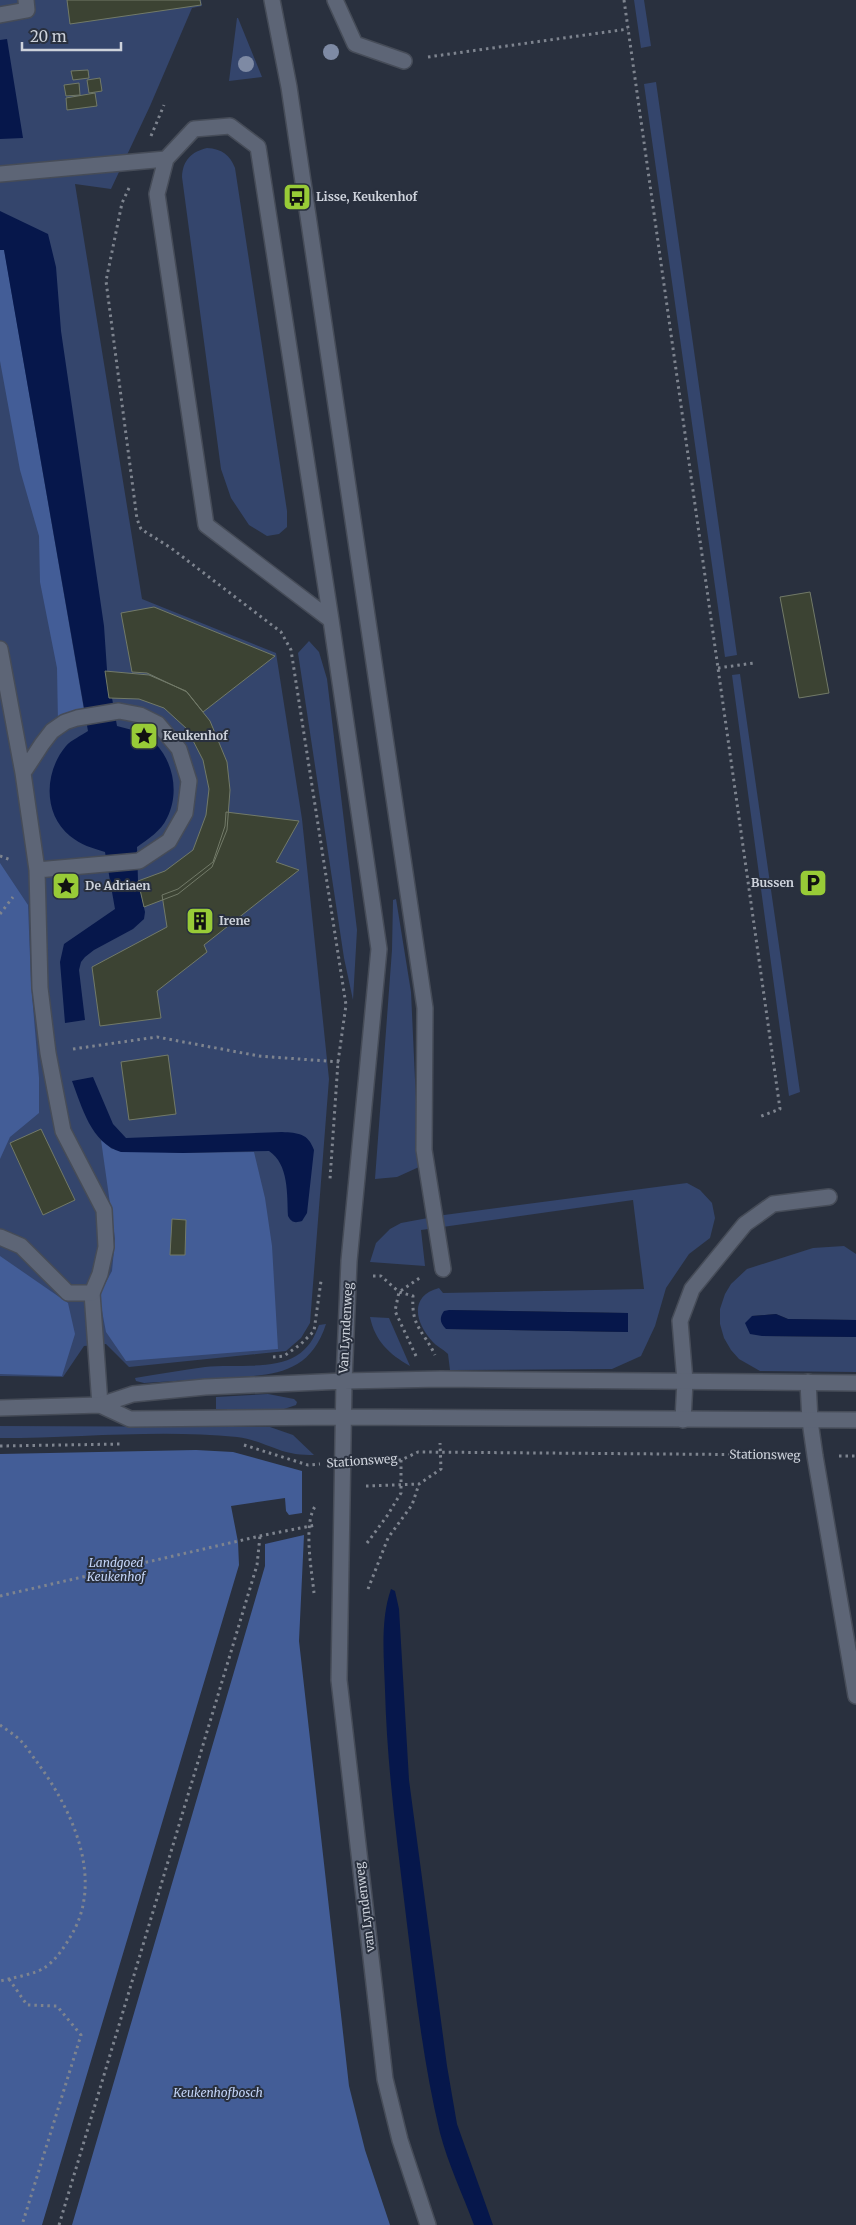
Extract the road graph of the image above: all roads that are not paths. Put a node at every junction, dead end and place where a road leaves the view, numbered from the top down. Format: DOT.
graph roads {
  1 [pos="26,0"];
  2 [pos="272,0"];
  3 [pos="335,0"];
  4 [pos="0,15"];
  5 [pos="404,61"];
  6 [pos="166,159"];
  7 [pos="0,174"];
  8 [pos="331,620"];
  9 [pos="0,649"];
  10 [pos="22,773"];
  11 [pos="37,870"];
  12 [pos="829,1197"];
  13 [pos="0,1236"];
  14 [pos="443,1269"];
  15 [pos="92,1292"];
  16 [pos="344,1381"];
  17 [pos="685,1381"];
  18 [pos="808,1382"];
  19 [pos="856,1383"];
  20 [pos="100,1406"];
  21 [pos="0,1408"];
  22 [pos="343,1418"];
  23 [pos="683,1420"];
  24 [pos="810,1420"];
  25 [pos="856,1420"];
  26 [pos="856,1696"];
  27 [pos="428,2225"];
  1 -- 4 [label="street"];
  2 -- 14 [label="street"];
  3 -- 5 [label="street"];
  6 -- 7 [label="street"];
  6 -- 8 [label="street"];
  6 -- 8 [label="street, Van Lyndenweg"];
  8 -- 16 [label="street, Van Lyndenweg"];
  9 -- 10 [label="street"];
  10 -- 11 [label="street"];
  10 -- 11 [label="street"];
  11 -- 15 [label="street"];
  12 -- 17 [label="street"];
  13 -- 15 [label="street"];
  15 -- 20 [label="street"];
  16 -- 17 [label="street"];
  16 -- 20 [label="street"];
  16 -- 22 [label="street"];
  17 -- 18 [label="street"];
  17 -- 23 [label="street"];
  18 -- 19 [label="street"];
  18 -- 24 [label="street, Stationsweg"];
  20 -- 21 [label="street"];
  20 -- 22 [label="street"];
  22 -- 23 [label="street"];
  22 -- 27 [label="street, van Lyndenweg"];
  23 -- 24 [label="street"];
  24 -- 25 [label="street"];
  24 -- 26 [label="street, Stationsweg"];
}
